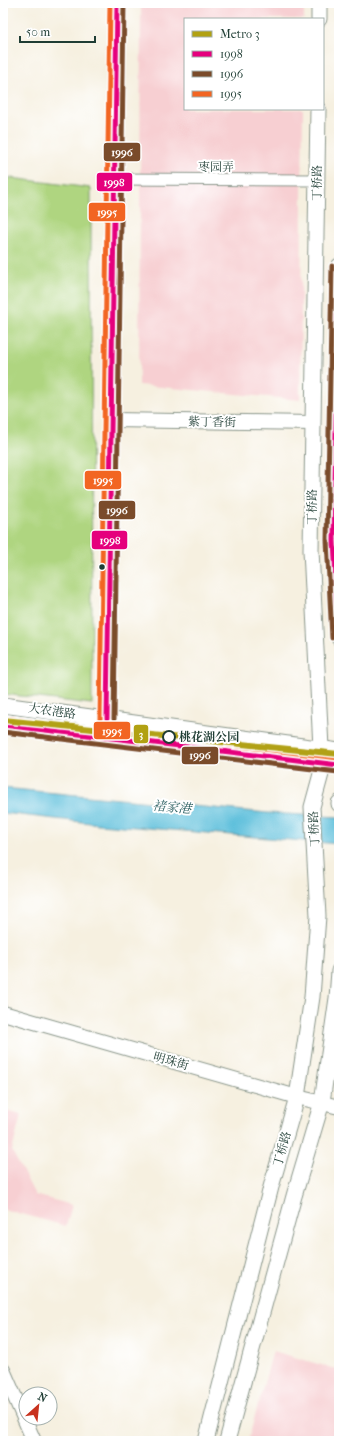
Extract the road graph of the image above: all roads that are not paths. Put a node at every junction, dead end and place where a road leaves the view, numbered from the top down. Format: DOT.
graph roads {
  1 [pos="117,3"];
  2 [pos="319,3"];
  3 [pos="319,18"];
  4 [pos="318,110"];
  5 [pos="114,179"];
  6 [pos="317,180"];
  7 [pos="339,266"];
  8 [pos="338,418"];
  9 [pos="111,420"];
  10 [pos="313,423"];
  11 [pos="339,638"];
  12 [pos="3,705"];
  13 [pos="107,719"];
  14 [pos="3,725"];
  15 [pos="321,748"];
  16 [pos="339,751"];
  17 [pos="324,763"];
  18 [pos="339,765"];
  19 [pos="339,971"];
  20 [pos="3,1013"];
  21 [pos="297,1097"];
  22 [pos="322,1102"];
  23 [pos="339,1107"];
  24 [pos="3,1370"];
  25 [pos="34,1441"];
  26 [pos="206,1441"];
  27 [pos="226,1441"];
  1 -- 5 [label="street"];
  2 -- 3 [label="main road"];
  4 -- 6 [label="main road, 丁桥路"];
  5 -- 6 [label="street, 枣园弄"];
  5 -- 9 [label="street"];
  6 -- 10 [label="main road, 丁桥路"];
  7 -- 8 [label="main road, 丁桥路"];
  8 -- 11 [label="main road, 丁桥路"];
  9 -- 10 [label="street, 紫丁香街"];
  9 -- 13 [label="street"];
  10 -- 15 [label="main road, 丁桥路"];
  12 -- 13 [label="main road, 大农港路"];
  13 -- 15 [label="main road, 大农港路"];
  14 -- 17 [label="main road, 大农港路"];
  15 -- 16 [label="main road, 大农港路"];
  15 -- 17 [label="main road, 丁桥路"];
  17 -- 18 [label="main road, 大农港路"];
  17 -- 21 [label="main road, 丁桥路"];
  19 -- 22 [label="main road, 丁桥路"];
  20 -- 21 [label="street, 明珠街"];
  21 -- 22 [label="street, 明珠街"];
  21 -- 26 [label="main road, 丁桥路"];
  22 -- 23 [label="street, 明珠街"];
  22 -- 27 [label="main road, 丁桥路"];
  24 -- 25 [label="street"];
}
